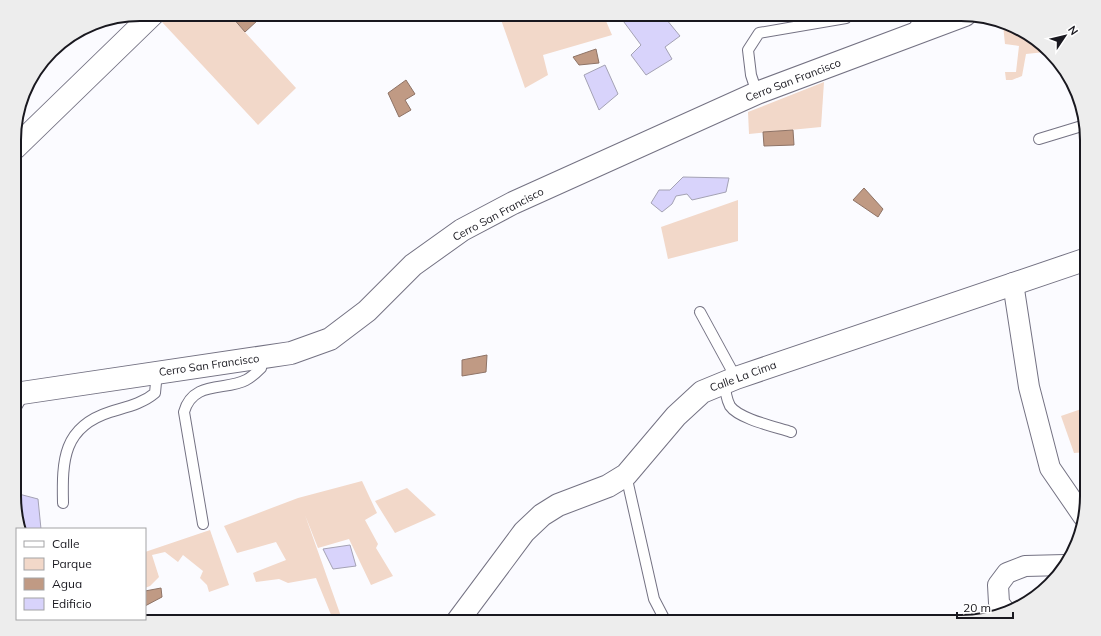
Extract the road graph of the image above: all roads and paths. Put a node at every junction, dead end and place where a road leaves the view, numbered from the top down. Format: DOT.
graph roads {
  1 [pos="146,21"];
  2 [pos="829,21"];
  3 [pos="934,21"];
  4 [pos="923,23"];
  5 [pos="757,93"];
  6 [pos="1079,127"];
  7 [pos="1039,139"];
  8 [pos="21,142"];
  9 [pos="1080,261"];
  10 [pos="1013,283"];
  11 [pos="700,312"];
  12 [pos="263,358"];
  13 [pos="158,372"];
  14 [pos="730,380"];
  15 [pos="21,398"];
  16 [pos="791,432"];
  17 [pos="626,475"];
  18 [pos="63,503"];
  19 [pos="1079,510"];
  20 [pos="203,524"];
  21 [pos="1058,564"];
  22 [pos="1002,608"];
  23 [pos="462,615"];
  24 [pos="662,615"];
  1 -- 8 [label="street"];
  2 -- 5 [label="lane"];
  3 -- 4 [label="street, Cerro San Francisco"];
  4 -- 5 [label="street, Cerro San Francisco"];
  5 -- 12 [label="street, Cerro San Francisco"];
  6 -- 7 [label="lane"];
  9 -- 10 [label="street, Calle La Cima"];
  10 -- 14 [label="street, Calle La Cima"];
  10 -- 19 [label="street"];
  11 -- 14 [label="lane"];
  12 -- 13 [label="street, Cerro San Francisco"];
  12 -- 20 [label="lane"];
  13 -- 15 [label="street, Cerro San Francisco"];
  13 -- 18 [label="lane"];
  14 -- 16 [label="lane"];
  14 -- 17 [label="street, Calle La Cima"];
  17 -- 23 [label="street, Calle La Cima"];
  17 -- 24 [label="lane"];
  21 -- 22 [label="street"];
}
